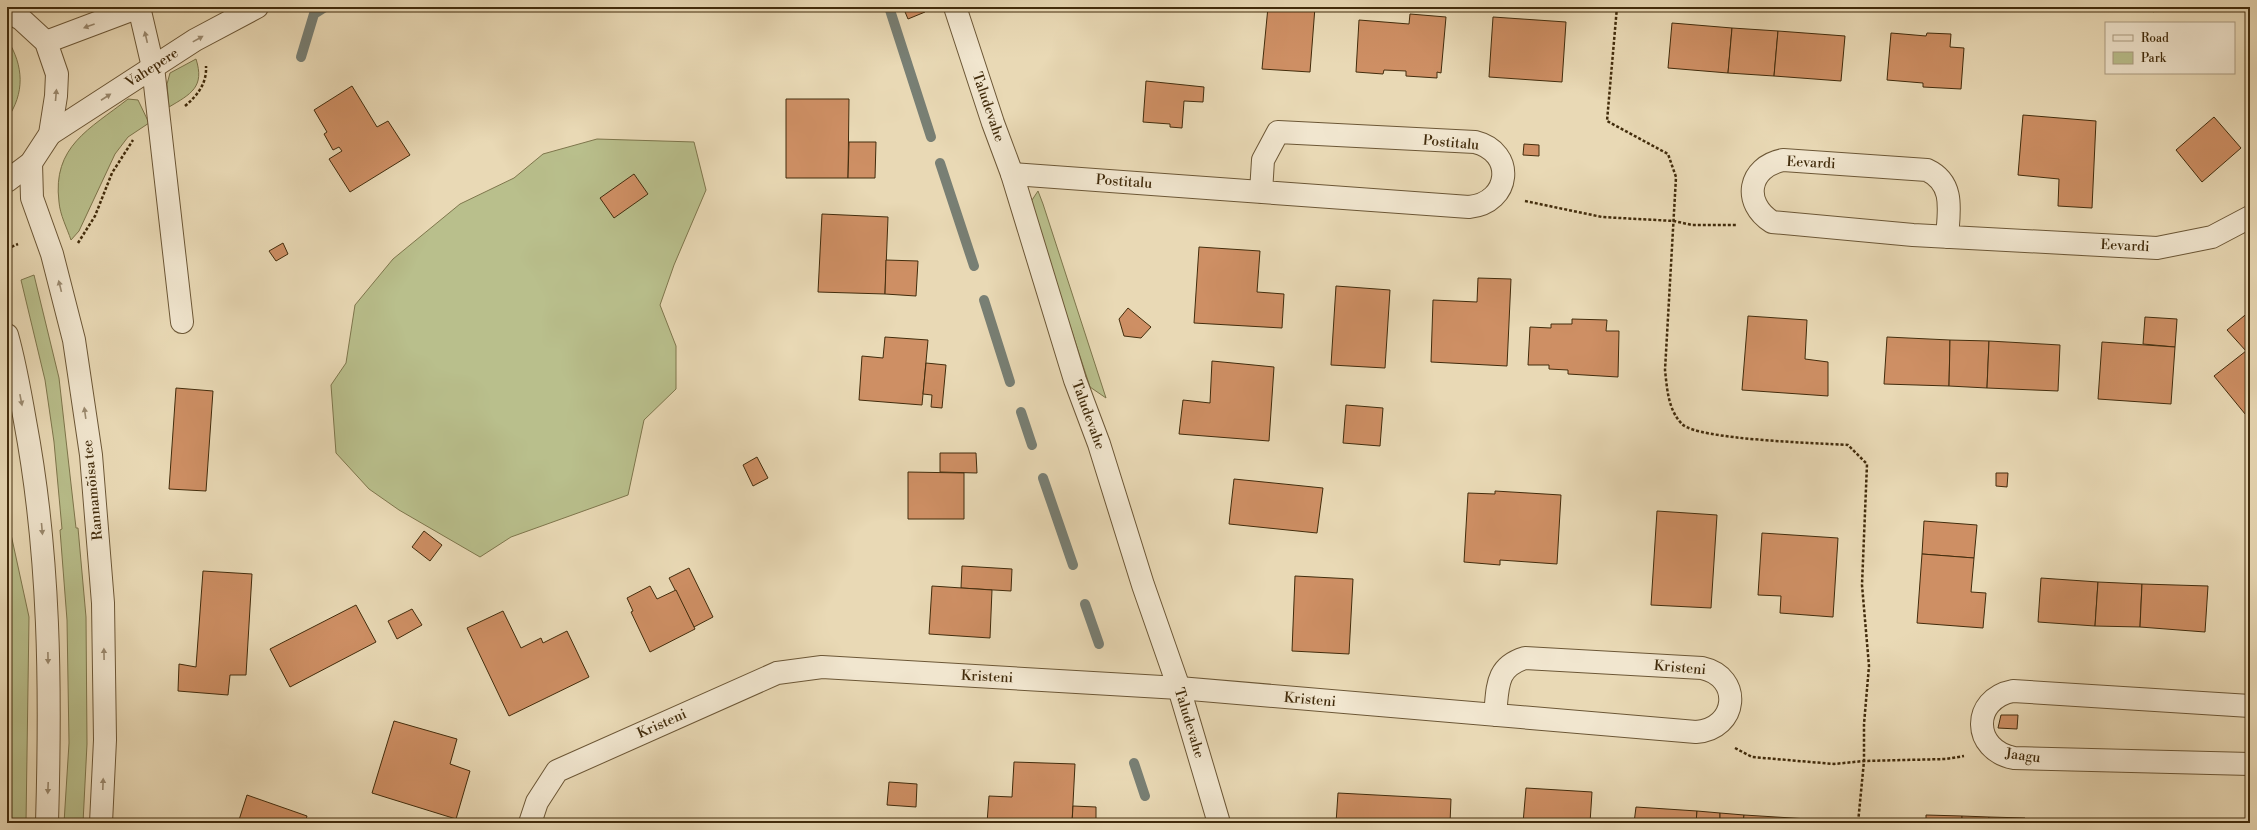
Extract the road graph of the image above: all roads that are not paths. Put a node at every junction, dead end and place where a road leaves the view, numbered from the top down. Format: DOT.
graph roads {
  1 [pos="139,7"];
  2 [pos="257,7"];
  3 [pos="955,7"];
  4 [pos="14,12"];
  5 [pos="46,42"];
  6 [pos="153,67"];
  7 [pos="50,134"];
  8 [pos="31,163"];
  9 [pos="1012,174"];
  10 [pos="7,181"];
  11 [pos="1260,192"];
  12 [pos="2250,217"];
  13 [pos="1947,237"];
  14 [pos="182,322"];
  15 [pos="7,335"];
  16 [pos="1179,688"];
  17 [pos="2250,706"];
  18 [pos="1496,715"];
  19 [pos="2250,764"];
  20 [pos="47,823"];
  21 [pos="101,823"];
  22 [pos="530,823"];
  23 [pos="1219,823"];
  1 -- 5 [label="street, one-way"];
  6 -- 1 [label="street, one-way"];
  6 -- 2 [label="street, Vahepere, one-way"];
  3 -- 9 [label="street, Taludevahe"];
  4 -- 5 [label="street"];
  7 -- 5 [label="street, one-way"];
  7 -- 6 [label="street, Vahepere, one-way"];
  6 -- 14 [label="street"];
  7 -- 8 [label="street"];
  8 -- 10 [label="street"];
  21 -- 8 [label="street, Rannamõisa tee, one-way"];
  9 -- 11 [label="street, Postitalu"];
  9 -- 16 [label="street, Taludevahe"];
  11 -- 11 [label="street, Postitalu"];
  12 -- 13 [label="street, Eevardi"];
  13 -- 13 [label="street, Eevardi"];
  15 -- 20 [label="street, one-way"];
  16 -- 18 [label="street, Kristeni"];
  16 -- 22 [label="street, Kristeni"];
  16 -- 23 [label="street, Taludevahe"];
  17 -- 19 [label="street, Jaagu"];
  18 -- 18 [label="street, Kristeni"];
}
